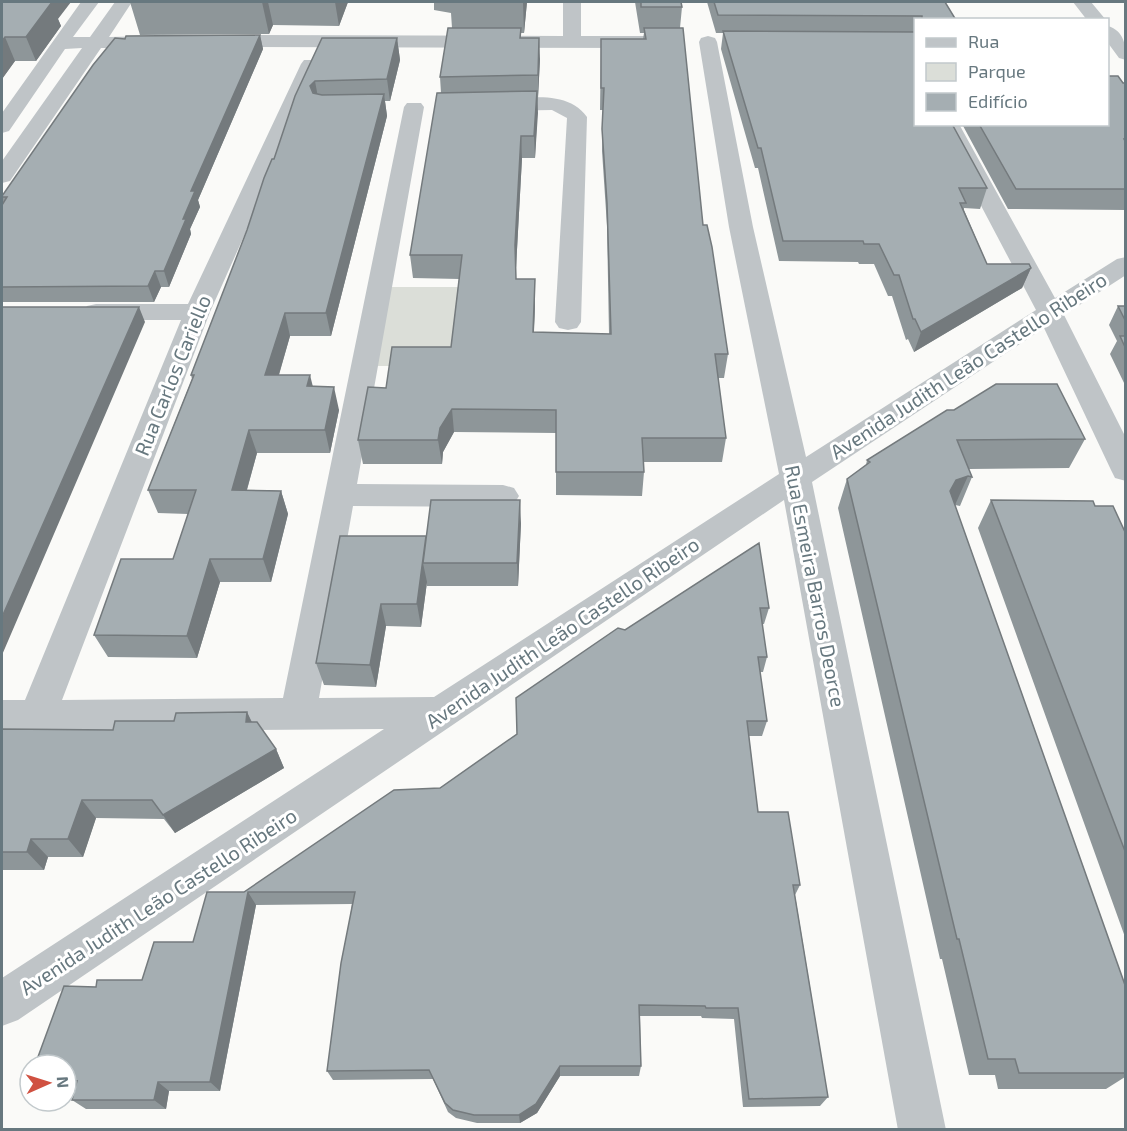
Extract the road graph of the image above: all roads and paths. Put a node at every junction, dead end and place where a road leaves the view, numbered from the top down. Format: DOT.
graph roads {
  1 [pos="90,2"];
  2 [pos="124,2"];
  3 [pos="572,2"];
  4 [pos="1082,2"];
  5 [pos="1095,18"];
  6 [pos="322,40"];
  7 [pos="572,41"];
  8 [pos="178,42"];
  9 [pos="202,42"];
  10 [pos="661,42"];
  11 [pos="708,42"];
  12 [pos="59,43"];
  13 [pos="94,43"];
  14 [pos="472,106"];
  15 [pos="414,107"];
  16 [pos="949,126"];
  17 [pos="2,128"];
  18 [pos="2,176"];
  19 [pos="1125,264"];
  20 [pos="70,312"];
  21 [pos="196,312"];
  22 [pos="1050,312"];
  23 [pos="568,322"];
  24 [pos="1125,470"];
  25 [pos="795,476"];
  26 [pos="341,495"];
  27 [pos="503,495"];
  28 [pos="443,713"];
  29 [pos="298,714"];
  30 [pos="19,716"];
  31 [pos="2,1004"];
  32 [pos="922,1130"];
  1 -- 12 [label="street"];
  2 -- 13 [label="street"];
  3 -- 7 [label="street"];
  4 -- 5 [label="street"];
  6 -- 7 [label="street"];
  6 -- 9 [label="street"];
  6 -- 21 [label="street, Rua Carlos Cariello"];
  7 -- 10 [label="street"];
  8 -- 13 [label="street"];
  11 -- 25 [label="street, Rua Esmeira Barros Deorce"];
  12 -- 13 [label="street"];
  12 -- 17 [label="street"];
  13 -- 18 [label="street"];
  14 -- 23 [label="street"];
  15 -- 26 [label="street"];
  16 -- 22 [label="street"];
  19 -- 22 [label="street, Avenida Judith Leão Castello Ribeiro"];
  20 -- 21 [label="street"];
  21 -- 30 [label="street, Rua Carlos Cariello"];
  22 -- 24 [label="street"];
  22 -- 25 [label="street, Avenida Judith Leão Castello Ribeiro"];
  25 -- 28 [label="street, Avenida Judith Leão Castello Ribeiro"];
  25 -- 32 [label="street, Rua Esmeira Barros Deorce"];
  26 -- 27 [label="street"];
  26 -- 29 [label="street"];
  28 -- 29 [label="street"];
  28 -- 31 [label="street, Avenida Judith Leão Castello Ribeiro"];
  29 -- 30 [label="street"];
}
